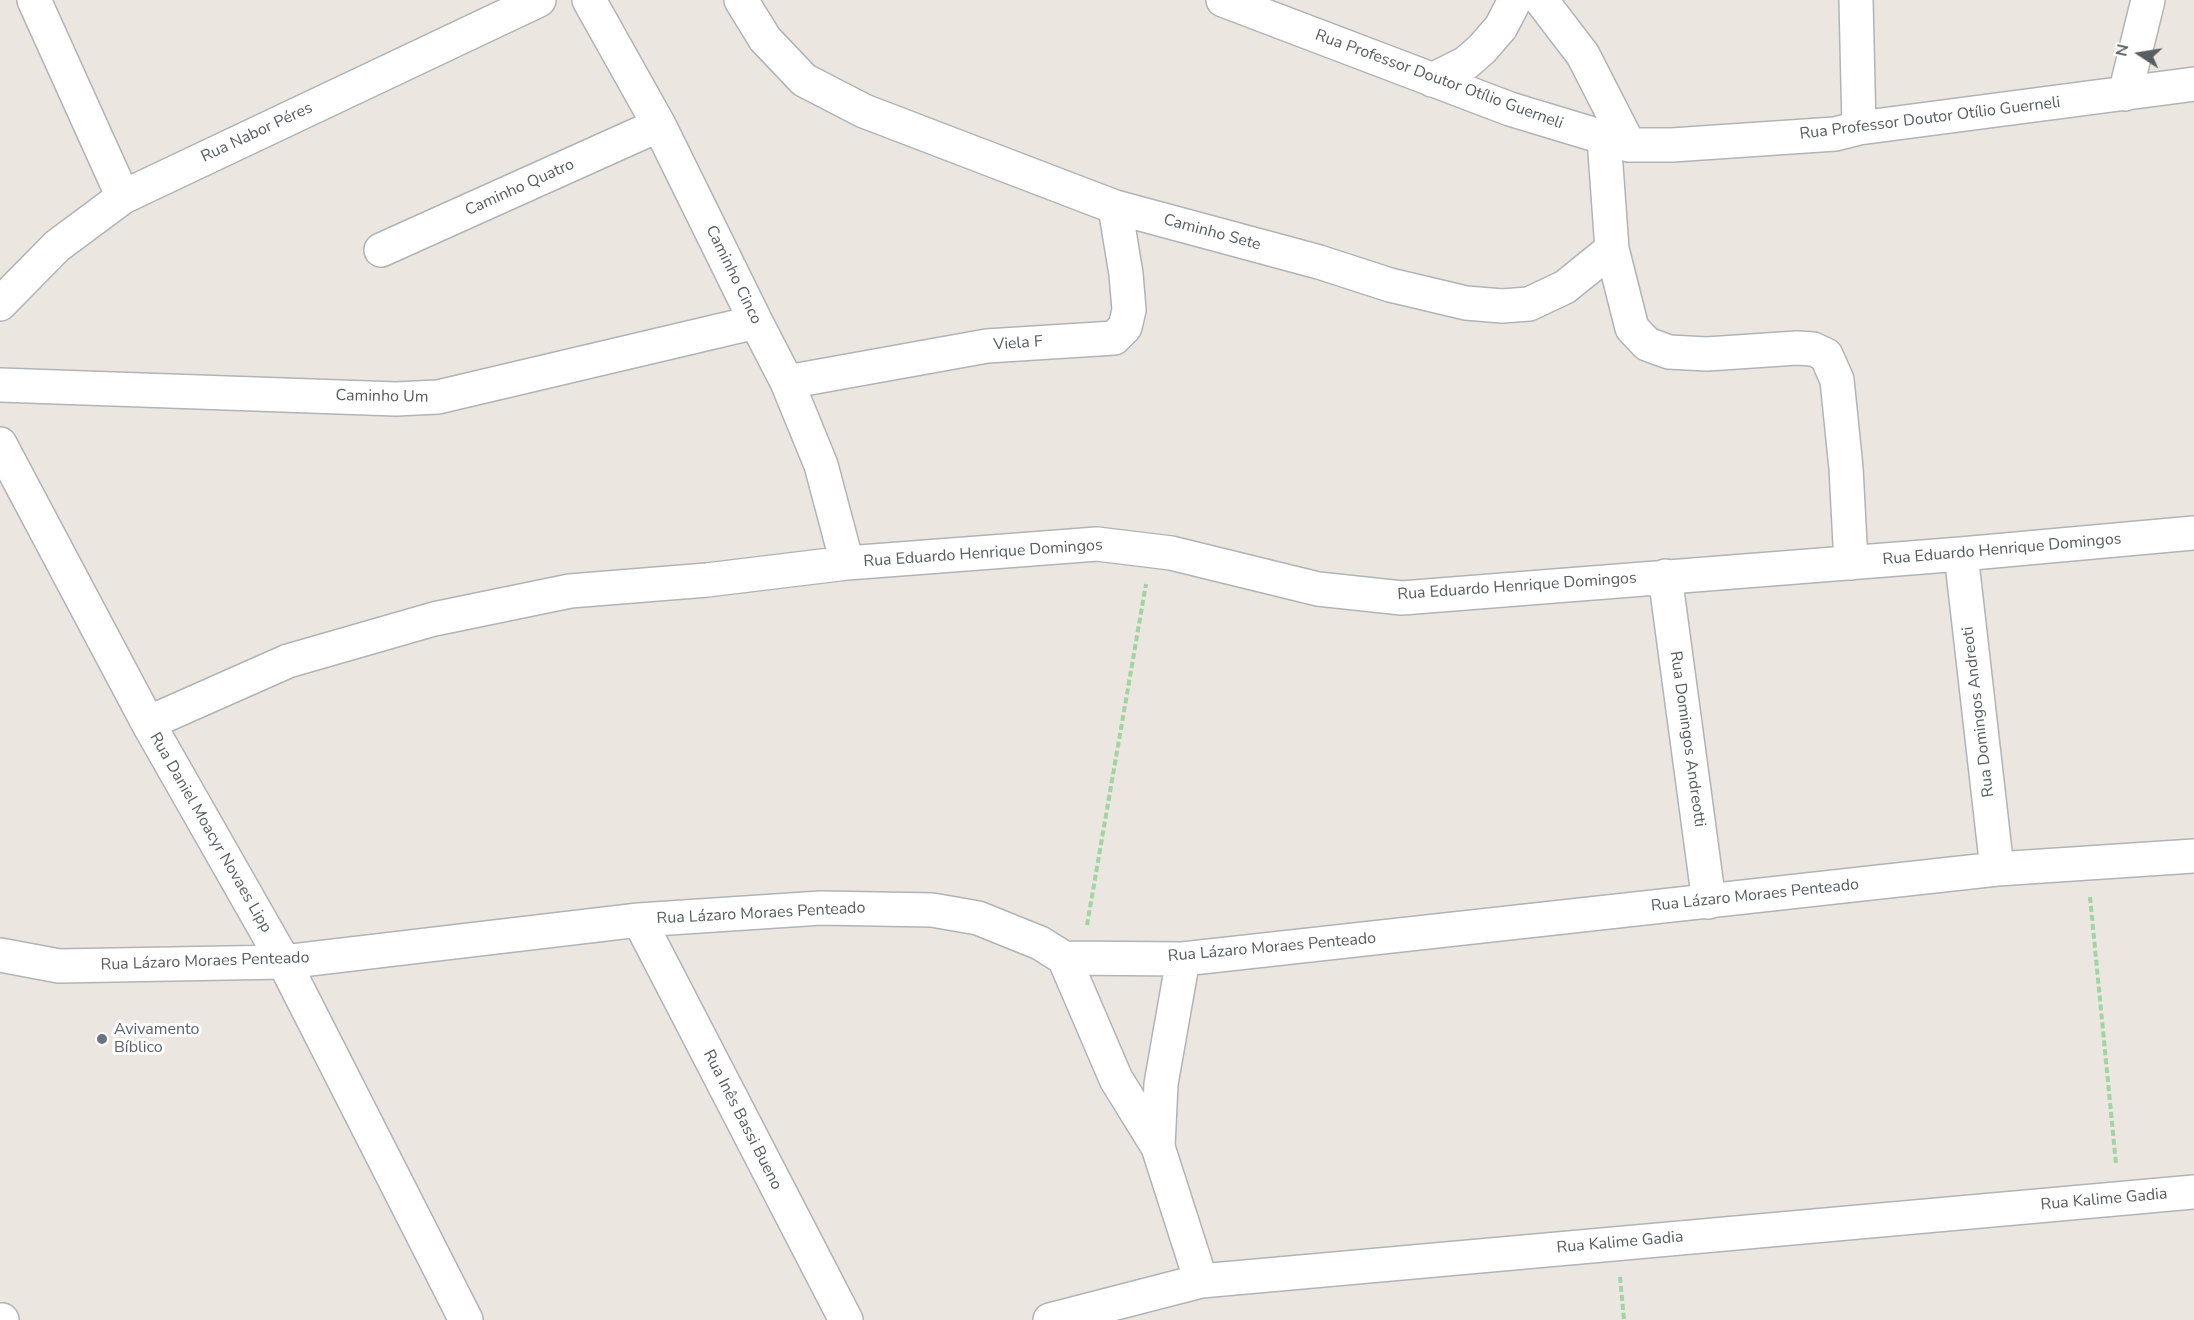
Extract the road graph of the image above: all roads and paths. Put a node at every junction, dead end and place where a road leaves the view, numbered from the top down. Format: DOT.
graph roads {
  1 [pos="34,0"];
  2 [pos="539,0"];
  3 [pos="589,0"];
  4 [pos="741,0"];
  5 [pos="1223,0"];
  6 [pos="1515,0"];
  7 [pos="1541,0"];
  8 [pos="1856,0"];
  9 [pos="2148,0"];
  10 [pos="1432,80"];
  11 [pos="2194,84"];
  12 [pos="2125,94"];
  13 [pos="659,125"];
  14 [pos="1859,128"];
  15 [pos="1617,141"];
  16 [pos="123,197"];
  17 [pos="1114,207"];
  18 [pos="1612,249"];
  19 [pos="381,250"];
  20 [pos="0,304"];
  21 [pos="756,322"];
  22 [pos="787,382"];
  23 [pos="0,385"];
  24 [pos="0,444"];
  25 [pos="2194,533"];
  26 [pos="1152,550"];
  27 [pos="1961,554"];
  28 [pos="847,563"];
  29 [pos="1851,563"];
  30 [pos="1665,576"];
  31 [pos="148,723"];
  32 [pos="2194,856"];
  33 [pos="2087,863"];
  34 [pos="1997,869"];
  35 [pos="1709,902"];
  36 [pos="639,920"];
  37 [pos="0,955"];
  38 [pos="1072,958"];
  39 [pos="1183,959"];
  40 [pos="284,962"];
  41 [pos="1158,1147"];
  42 [pos="2194,1191"];
  43 [pos="2120,1198"];
  44 [pos="1616,1244"];
  45 [pos="1201,1281"];
  46 [pos="466,1320"];
  47 [pos="846,1320"];
  48 [pos="1050,1320"];
  49 [pos="1624,1320"];
  1 -- 16 [label="street"];
  2 -- 16 [label="street, Rua Nabor Péres"];
  3 -- 13 [label="street, Caminho Cinco"];
  4 -- 17 [label="street, Caminho Sete"];
  5 -- 10 [label="street, Rua Professor Doutor Otílio Guerneli"];
  6 -- 10 [label="street"];
  7 -- 15 [label="street"];
  8 -- 14 [label="street"];
  9 -- 12 [label="street"];
  10 -- 15 [label="street, Rua Professor Doutor Otílio Guerneli"];
  11 -- 12 [label="street, Rua Professor Doutor Otílio Guerneli"];
  12 -- 14 [label="street, Rua Professor Doutor Otílio Guerneli"];
  13 -- 19 [label="street, Caminho Quatro"];
  13 -- 21 [label="street, Caminho Cinco"];
  14 -- 15 [label="street, Rua Professor Doutor Otílio Guerneli"];
  15 -- 18 [label="street"];
  16 -- 20 [label="street, Rua Nabor Péres"];
  17 -- 18 [label="street, Caminho Sete"];
  17 -- 22 [label="street, Viela F"];
  18 -- 29 [label="street"];
  21 -- 22 [label="street, Caminho Cinco"];
  21 -- 23 [label="street, Caminho Um"];
  22 -- 28 [label="street, Caminho Cinco"];
  24 -- 31 [label="street, Rua Daniel Moacyr Novaes Lipp"];
  25 -- 27 [label="street, Rua Eduardo Henrique Domingos"];
  26 -- 28 [label="street, Rua Eduardo Henrique Domingos"];
  26 -- 30 [label="street, Rua Eduardo Henrique Domingos"];
  26 -- 38 [label="path"];
  27 -- 29 [label="street, Rua Eduardo Henrique Domingos"];
  27 -- 34 [label="street, Rua Domingos Andreoti"];
  28 -- 31 [label="street, Rua Eduardo Henrique Domingos"];
  29 -- 30 [label="street, Rua Eduardo Henrique Domingos"];
  30 -- 35 [label="street, Rua Domingos Andreotti"];
  31 -- 40 [label="street, Rua Daniel Moacyr Novaes Lipp"];
  32 -- 33 [label="street, Rua Lázaro Moraes Penteado"];
  33 -- 34 [label="street, Rua Lázaro Moraes Penteado"];
  33 -- 43 [label="path"];
  34 -- 35 [label="street, Rua Lázaro Moraes Penteado"];
  35 -- 39 [label="street, Rua Lázaro Moraes Penteado"];
  36 -- 38 [label="street, Rua Lázaro Moraes Penteado"];
  36 -- 40 [label="street, Rua Lázaro Moraes Penteado"];
  36 -- 47 [label="street, Rua Inês Bassi Bueno"];
  37 -- 40 [label="street, Rua Lázaro Moraes Penteado"];
  38 -- 39 [label="street, Rua Lázaro Moraes Penteado"];
  38 -- 41 [label="street"];
  39 -- 41 [label="street"];
  40 -- 46 [label="street, Rua Daniel Moacyr Novaes Lipp"];
  41 -- 45 [label="street"];
  42 -- 43 [label="street, Rua Kalime Gadia"];
  43 -- 44 [label="street, Rua Kalime Gadia"];
  44 -- 45 [label="street, Rua Kalime Gadia"];
  44 -- 49 [label="path"];
  45 -- 48 [label="street, Rua Kalime Gadia"];
}
